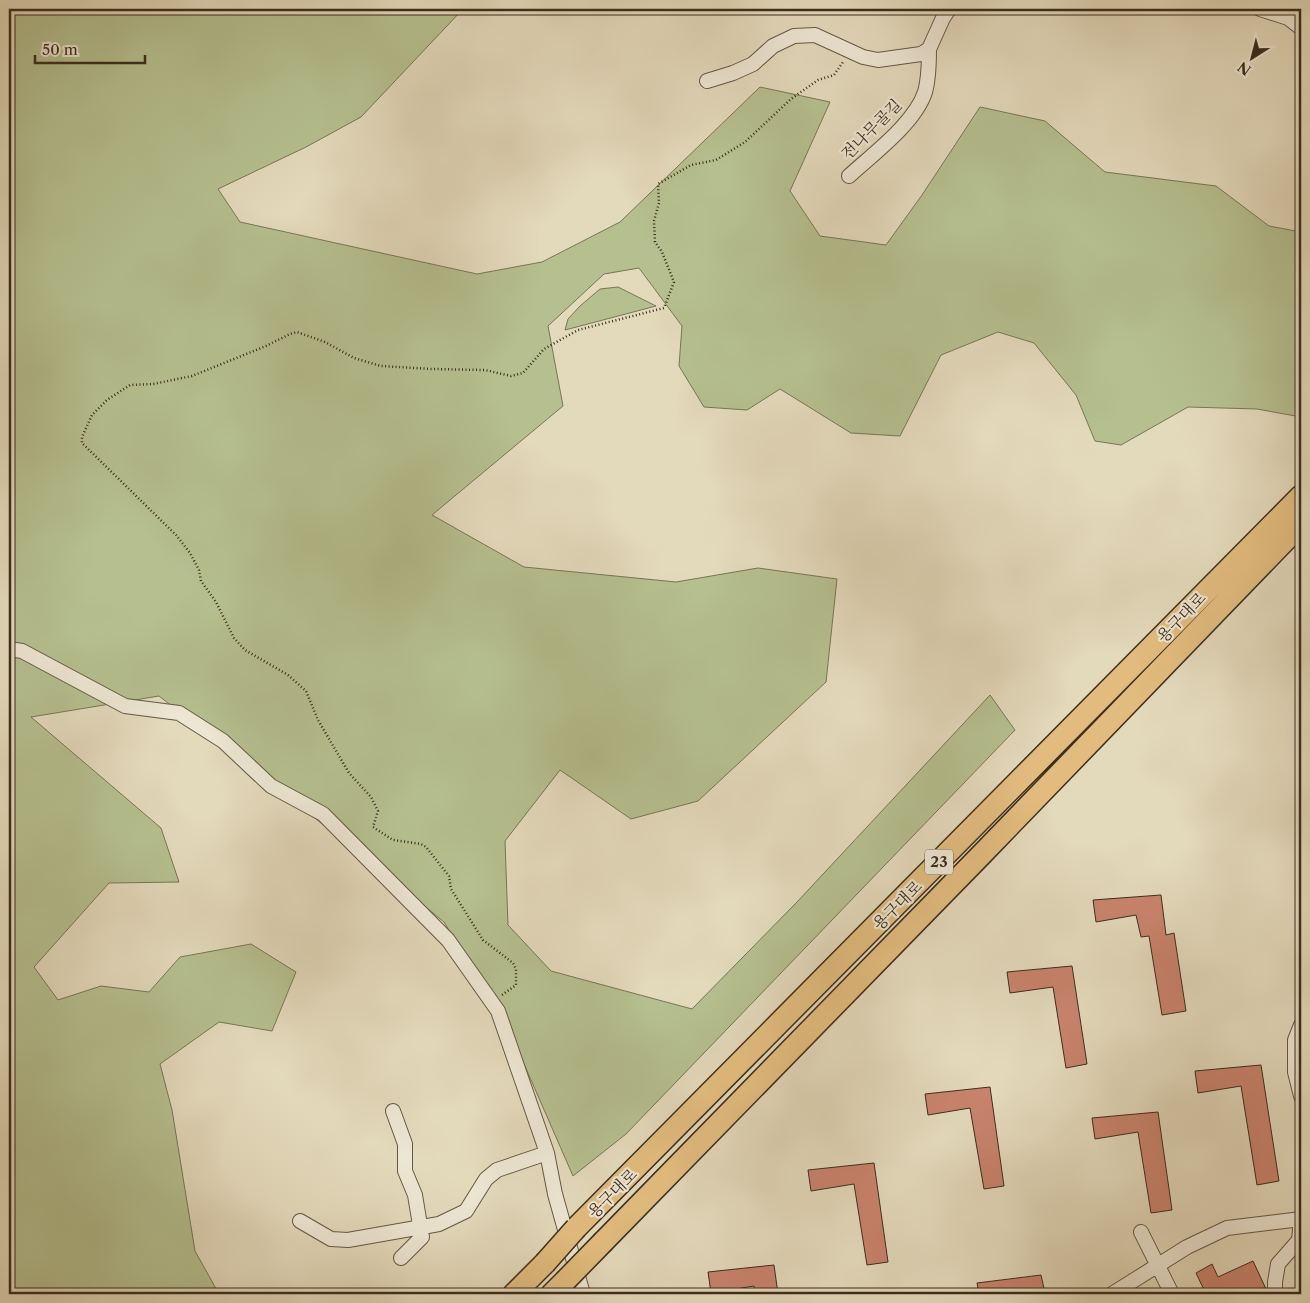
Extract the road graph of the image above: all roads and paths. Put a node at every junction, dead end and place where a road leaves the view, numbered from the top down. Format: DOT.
graph roads {
  1 [pos="949,9"];
  2 [pos="1260,9"];
  3 [pos="1301,28"];
  4 [pos="929,49"];
  5 [pos="850,52"];
  6 [pos="707,81"];
  7 [pos="849,176"];
  8 [pos="1301,490"];
  9 [pos="1301,496"];
  10 [pos="1278,518"];
  11 [pos="1301,524"];
  12 [pos="9,649"];
  13 [pos="498,1011"];
  14 [pos="1301,1025"];
  15 [pos="1301,1096"];
  16 [pos="393,1111"];
  17 [pos="547,1153"];
  18 [pos="1301,1219"];
  19 [pos="300,1220"];
  20 [pos="420,1227"];
  21 [pos="1141,1232"];
  22 [pos="401,1258"];
  23 [pos="1158,1264"];
  24 [pos="558,1288"];
  25 [pos="514,1294"];
  26 [pos="583,1294"];
  27 [pos="1112,1294"];
  28 [pos="1172,1294"];
  29 [pos="1275,1294"];
  1 -- 4 [label="street, 전나무골길"];
  2 -- 3 [label="street"];
  4 -- 5 [label="street"];
  4 -- 7 [label="street, 전나무골길"];
  5 -- 6 [label="street"];
  5 -- 13 [label="path"];
  8 -- 10 [label="highway"];
  9 -- 10 [label="highway, 용구대로 / 23"];
  10 -- 25 [label="highway, 용구대로 / 23, bridge"];
  11 -- 24 [label="highway, 용구대로 / 23, bridge"];
  12 -- 13 [label="street"];
  13 -- 17 [label="street"];
  14 -- 15 [label="street"];
  16 -- 20 [label="street"];
  17 -- 20 [label="street"];
  17 -- 26 [label="street"];
  18 -- 23 [label="street"];
  18 -- 29 [label="street"];
  19 -- 20 [label="street"];
  20 -- 22 [label="street"];
  21 -- 23 [label="street"];
  23 -- 27 [label="street"];
  23 -- 28 [label="street"];
}
